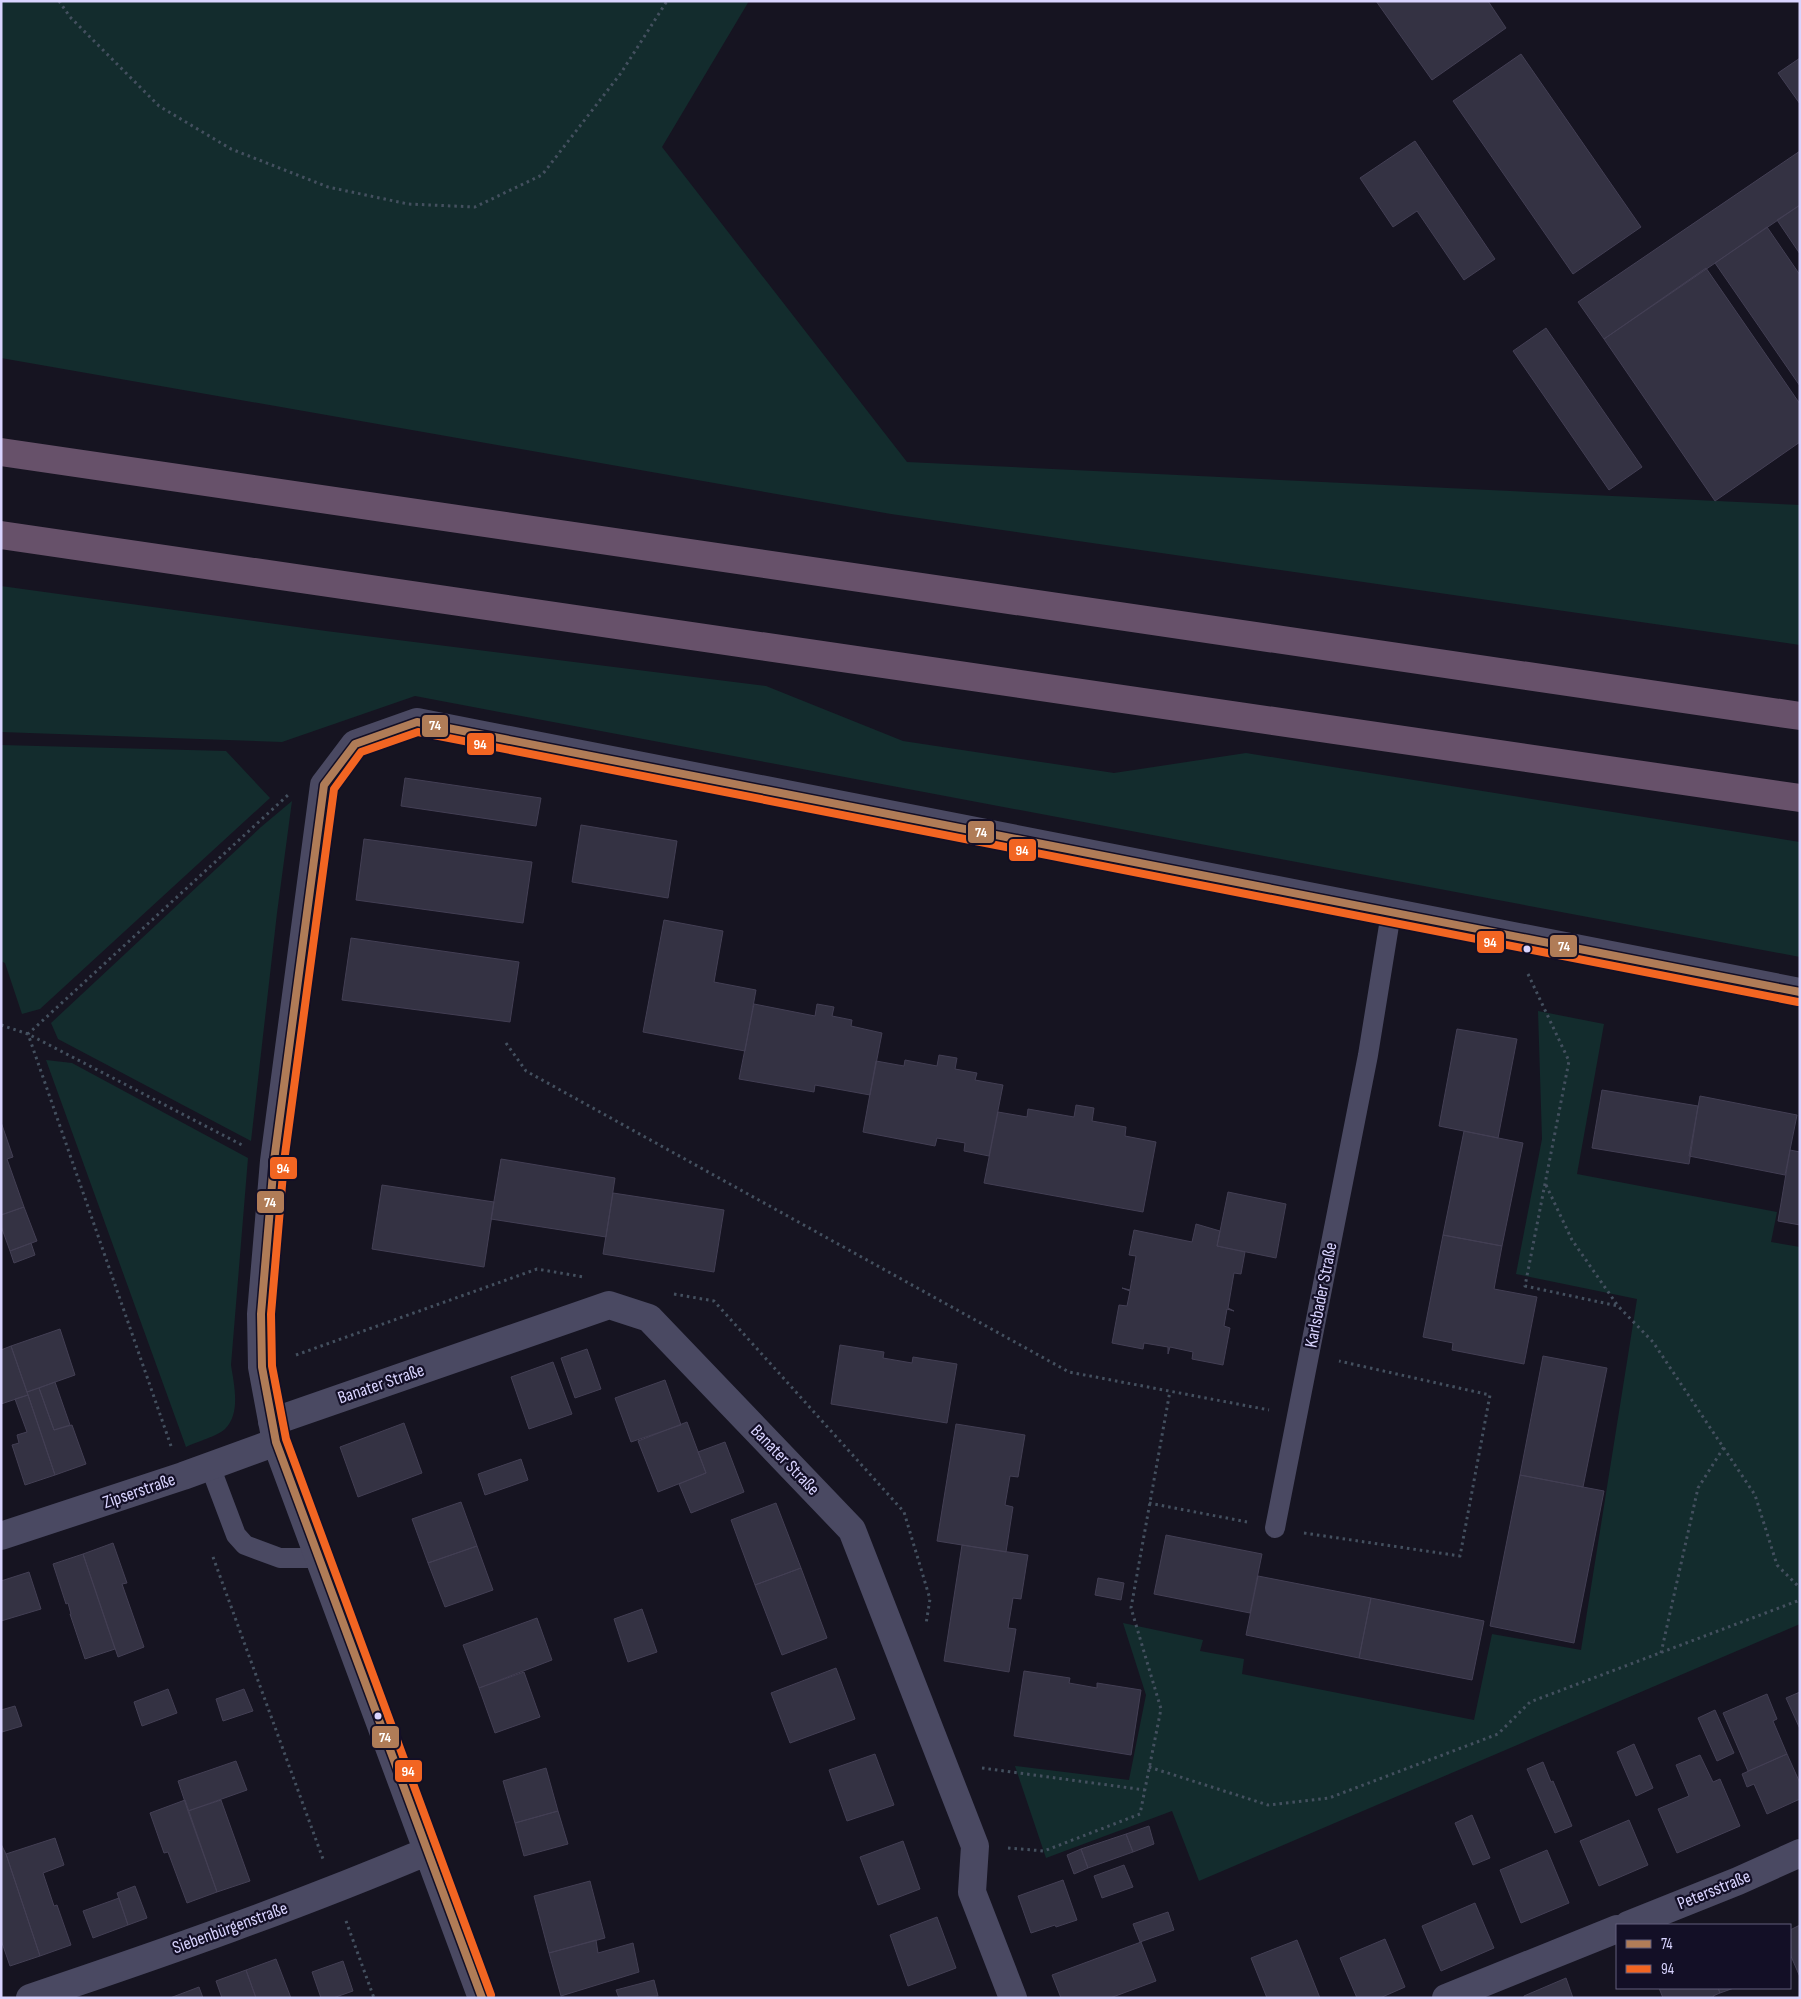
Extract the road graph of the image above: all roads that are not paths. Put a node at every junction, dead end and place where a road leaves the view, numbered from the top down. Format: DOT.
graph roads {
  1 [pos="1,452"];
  2 [pos="1,535"];
  3 [pos="1800,716"];
  4 [pos="1800,798"];
  5 [pos="1391,913"];
  6 [pos="1800,992"];
  7 [pos="274,1432"];
  8 [pos="210,1466"];
  9 [pos="1275,1528"];
  10 [pos="1,1536"];
  11 [pos="319,1558"];
  12 [pos="428,1851"];
  13 [pos="1800,1852"];
  14 [pos="1630,1924"];
  15 [pos="1616,1929"];
  16 [pos="30,1998"];
  17 [pos="482,1998"];
  18 [pos="1013,1998"];
  19 [pos="1446,1998"];
  1 -- 3 [label="highway"];
  2 -- 4 [label="highway"];
  5 -- 6 [label="street"];
  5 -- 7 [label="street"];
  5 -- 9 [label="lane, Karlsbader Straße"];
  7 -- 8 [label="street, Zipserstraße"];
  7 -- 11 [label="street"];
  7 -- 18 [label="street, Banater Straße"];
  8 -- 10 [label="street, Zipserstraße"];
  8 -- 11 [label="lane"];
  11 -- 12 [label="street"];
  12 -- 16 [label="street, Siebenbürgenstraße"];
  12 -- 17 [label="street"];
  13 -- 14 [label="street, Petersstraße"];
  15 -- 19 [label="street"];
}
